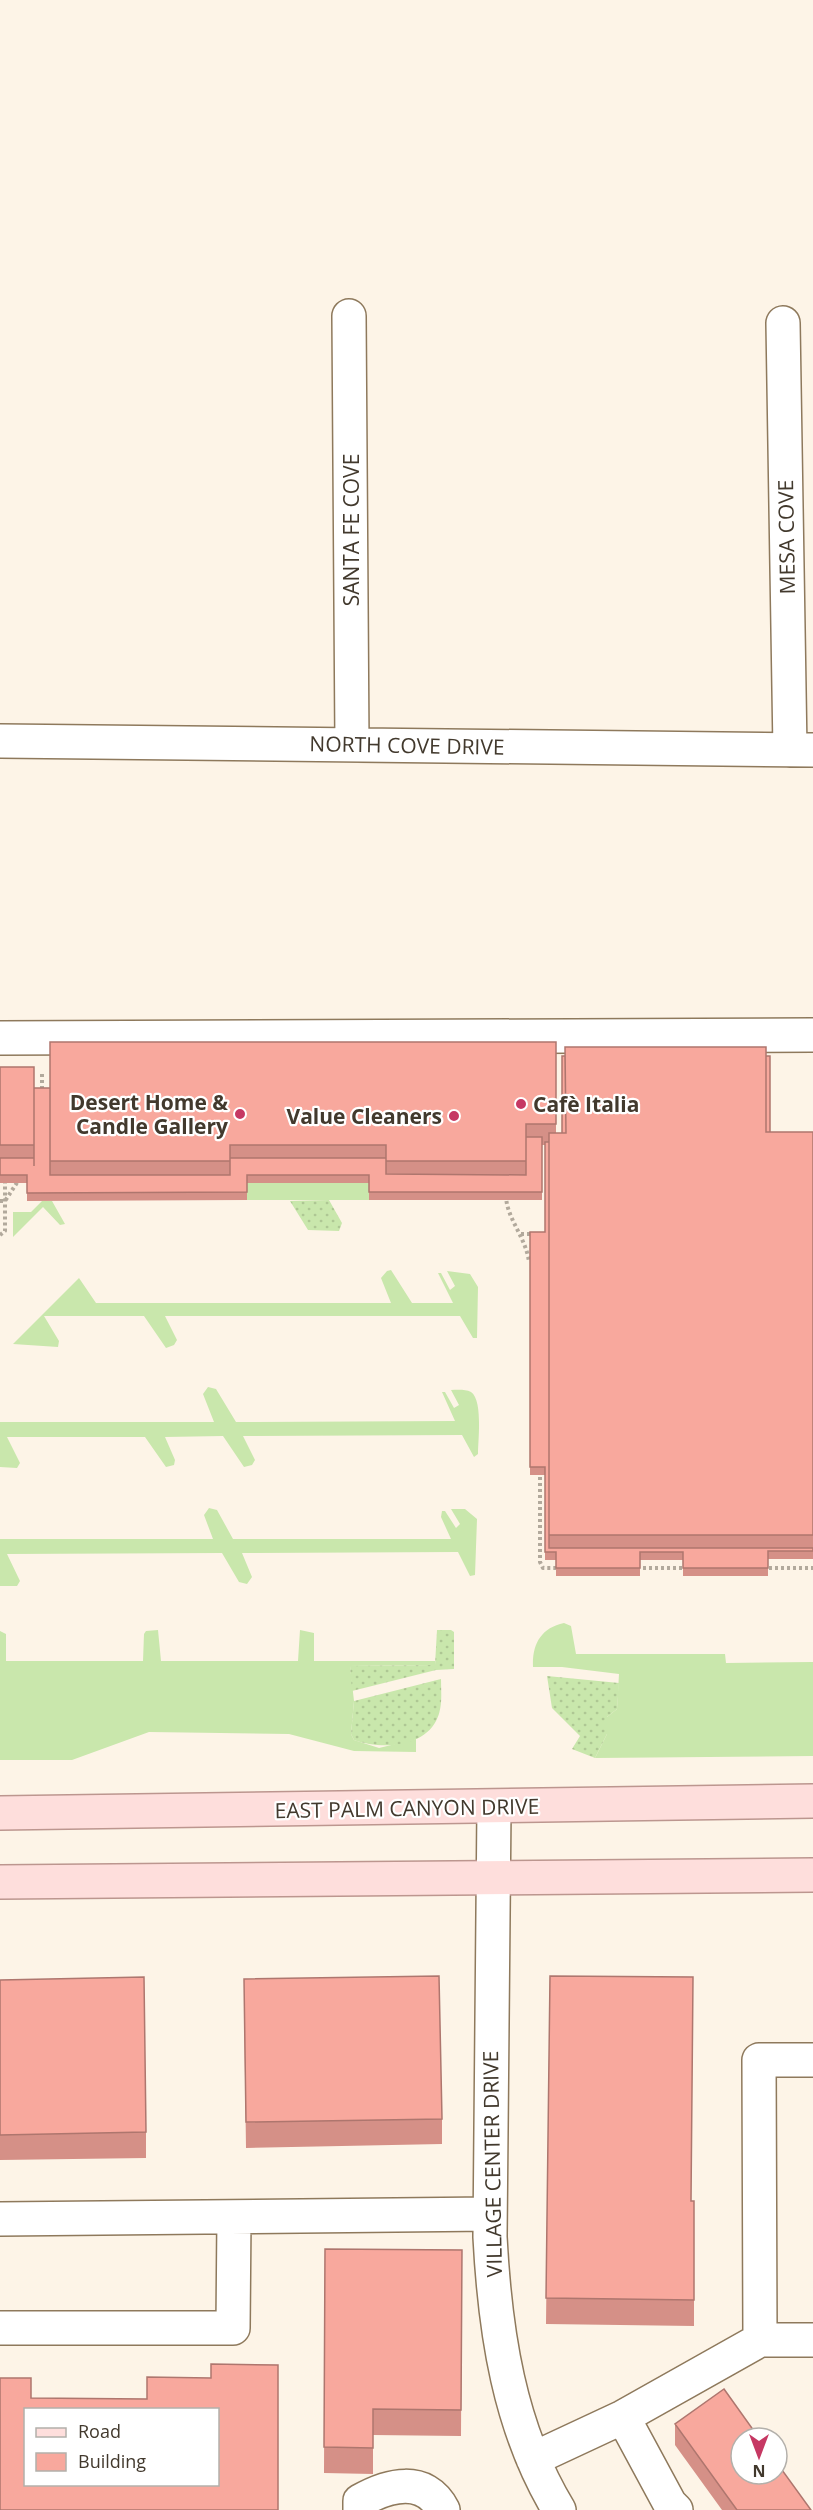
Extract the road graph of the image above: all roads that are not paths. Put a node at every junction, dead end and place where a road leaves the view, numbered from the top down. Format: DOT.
graph roads {
  1 [pos="349,316"];
  2 [pos="783,323"];
  3 [pos="0,741"];
  4 [pos="352,744"];
  5 [pos="801,750"];
  6 [pos="813,1035"];
  7 [pos="0,1038"];
  8 [pos="813,1801"];
  9 [pos="494,1807"];
  10 [pos="0,1813"];
  11 [pos="813,1875"];
  12 [pos="493,1877"];
  13 [pos="0,1882"];
  14 [pos="813,2060"];
  15 [pos="490,2214"];
  16 [pos="234,2217"];
  17 [pos="0,2219"];
  18 [pos="0,2328"];
  19 [pos="760,2340"];
  20 [pos="813,2340"];
  21 [pos="623,2417"];
  22 [pos="533,2460"];
  23 [pos="360,2510"];
  24 [pos="442,2510"];
  25 [pos="560,2510"];
  26 [pos="676,2510"];
  1 -- 4 [label="street, SANTA FE COVE"];
  2 -- 5 [label="street, MESA COVE"];
  3 -- 4 [label="street, NORTH COVE DRIVE"];
  4 -- 5 [label="street, NORTH COVE DRIVE"];
  6 -- 7 [label="street"];
  8 -- 9 [label="main road, EAST PALM CANYON DRIVE"];
  9 -- 10 [label="main road, EAST PALM CANYON DRIVE"];
  9 -- 12 [label="street, VILLAGE CENTER DRIVE"];
  11 -- 12 [label="main road"];
  12 -- 13 [label="main road"];
  12 -- 15 [label="street, VILLAGE CENTER DRIVE"];
  14 -- 19 [label="street"];
  15 -- 16 [label="street"];
  15 -- 22 [label="street, VILLAGE CENTER DRIVE"];
  16 -- 17 [label="street"];
  16 -- 18 [label="street"];
  19 -- 20 [label="street"];
  19 -- 21 [label="street"];
  21 -- 22 [label="street"];
  21 -- 26 [label="street"];
  22 -- 25 [label="street, VILLAGE CENTER DRIVE"];
  23 -- 24 [label="street"];
}
